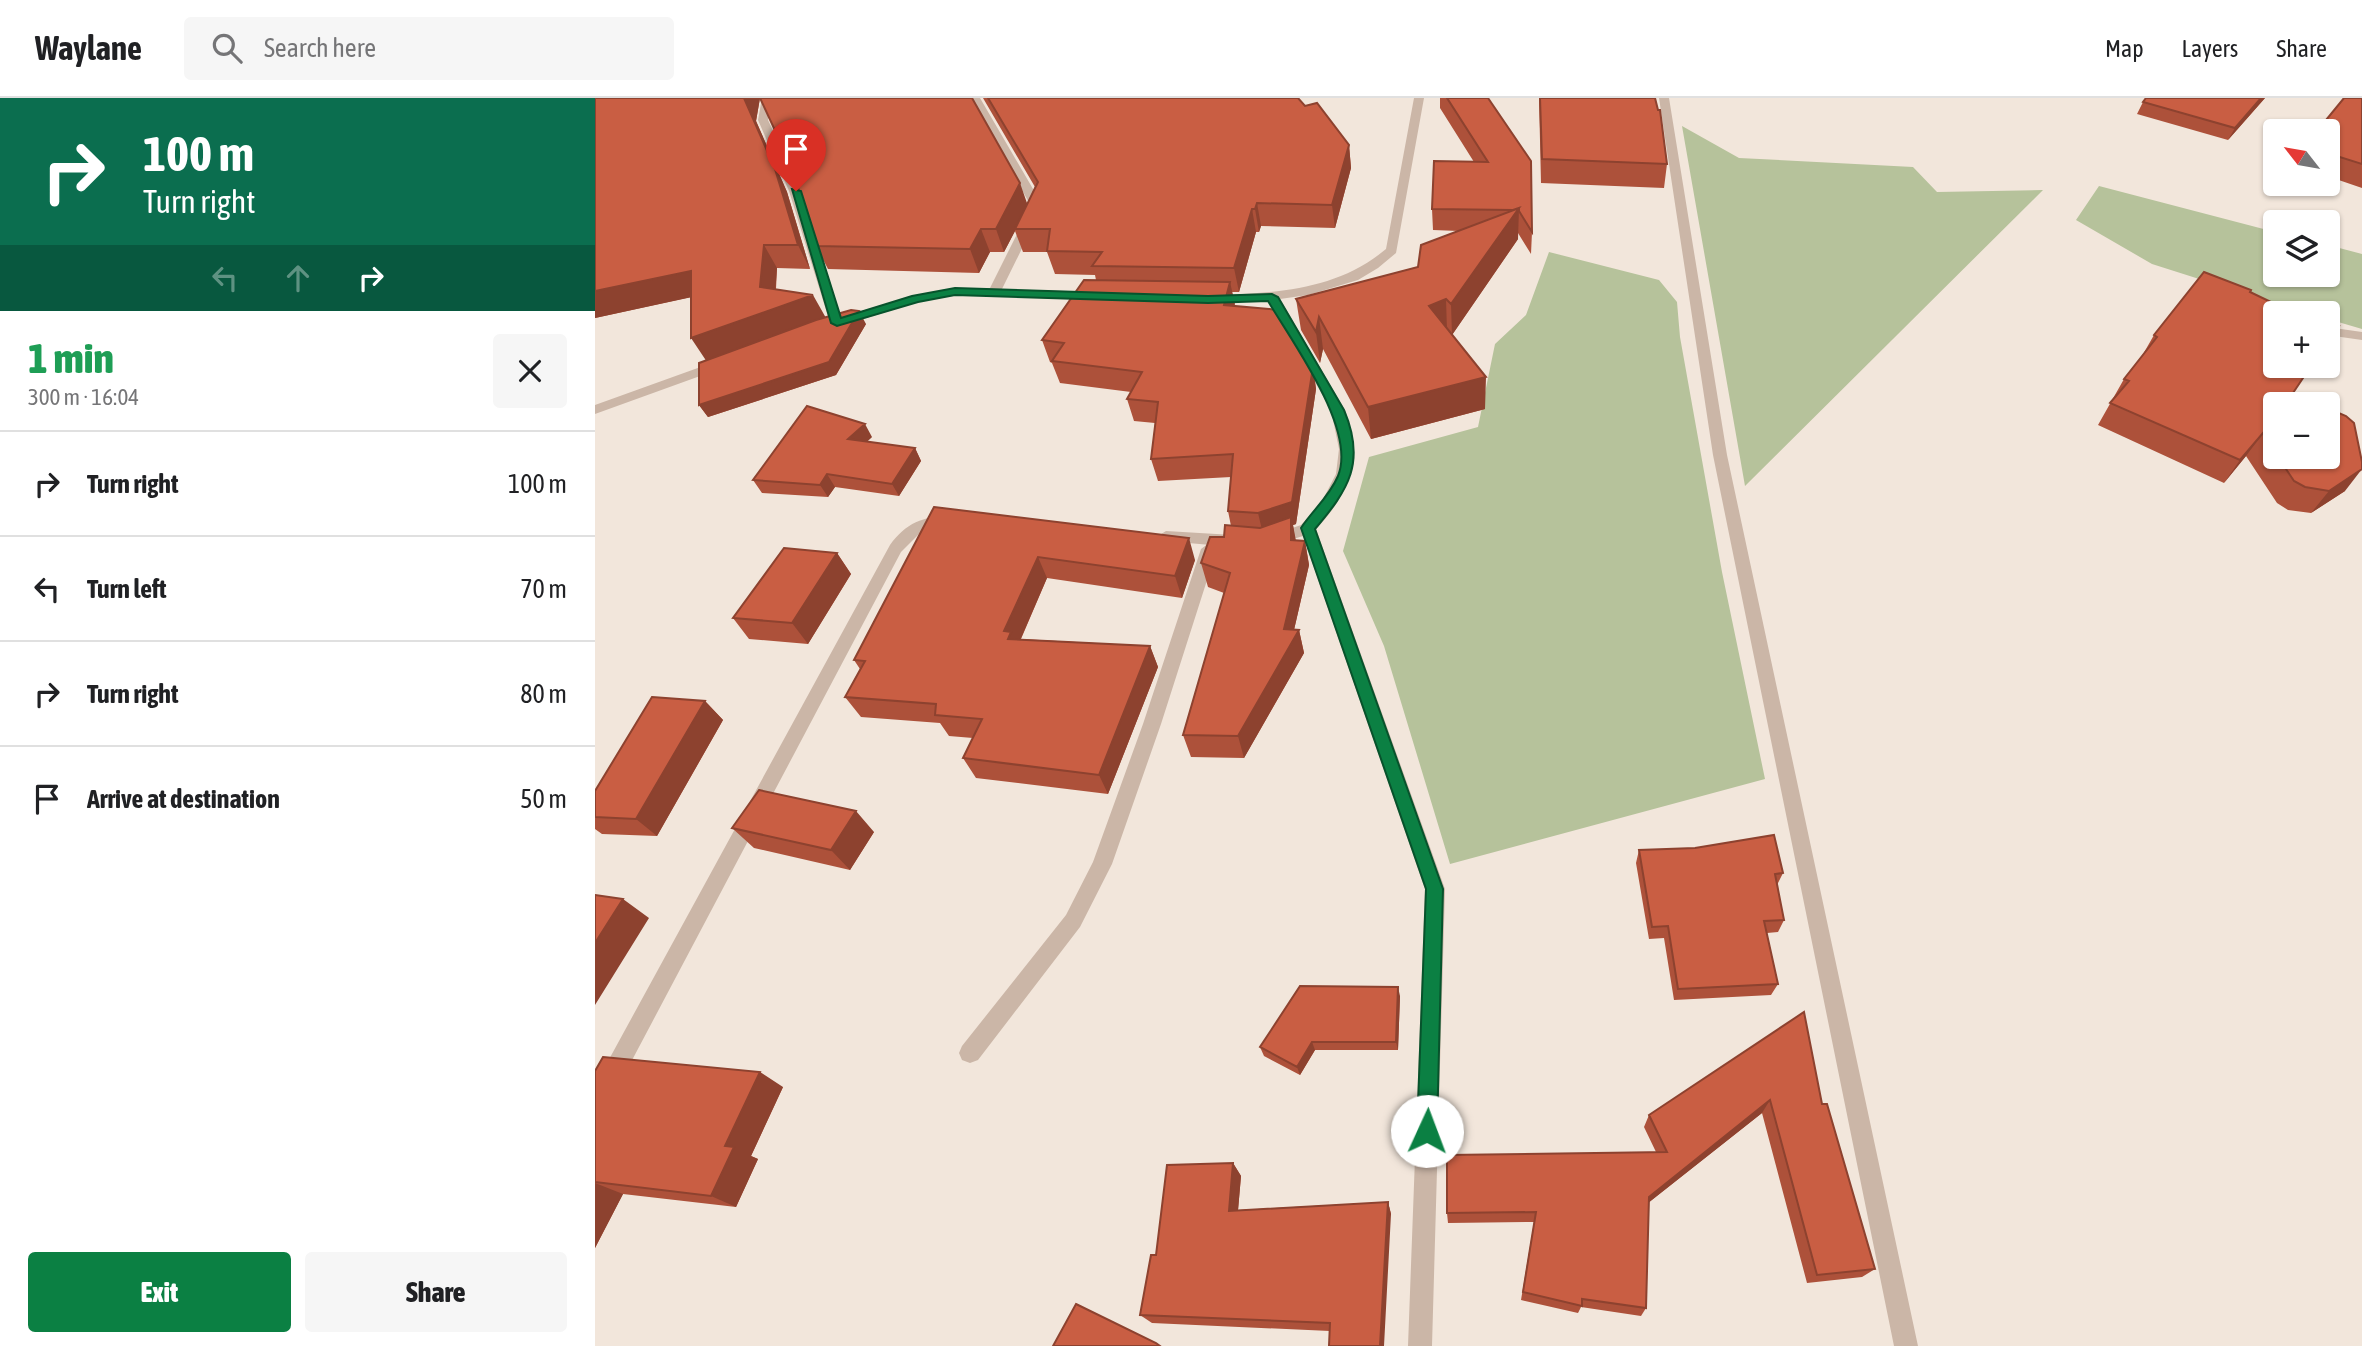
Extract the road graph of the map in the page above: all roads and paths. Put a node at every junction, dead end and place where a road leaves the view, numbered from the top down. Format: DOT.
graph roads {
  1 [pos="767,98"];
  2 [pos="975,98"];
  3 [pos="1419,98"];
  4 [pos="1664,98"];
  5 [pos="993,292"];
  6 [pos="1114,296"];
  7 [pos="1272,297"];
  8 [pos="1195,299"];
  9 [pos="2340,333"];
  10 [pos="2362,336"];
  11 [pos="736,358"];
  12 [pos="595,410"];
  13 [pos="965,522"];
  14 [pos="1308,528"];
  15 [pos="1144,534"];
  16 [pos="1213,539"];
  17 [pos="970,1053"];
  18 [pos="595,1107"];
  19 [pos="1420,1346"];
  20 [pos="1906,1346"];
  1 -- 5 [label="street"];
  2 -- 5 [label="street"];
  3 -- 7 [label="street"];
  4 -- 20 [label="street"];
  5 -- 6 [label="street"];
  7 -- 8 [label="street"];
  7 -- 14 [label="street"];
  9 -- 10 [label="street"];
  11 -- 12 [label="street"];
  13 -- 18 [label="street"];
  14 -- 16 [label="street"];
  14 -- 19 [label="street"];
  15 -- 16 [label="street"];
  16 -- 17 [label="street"];
}
